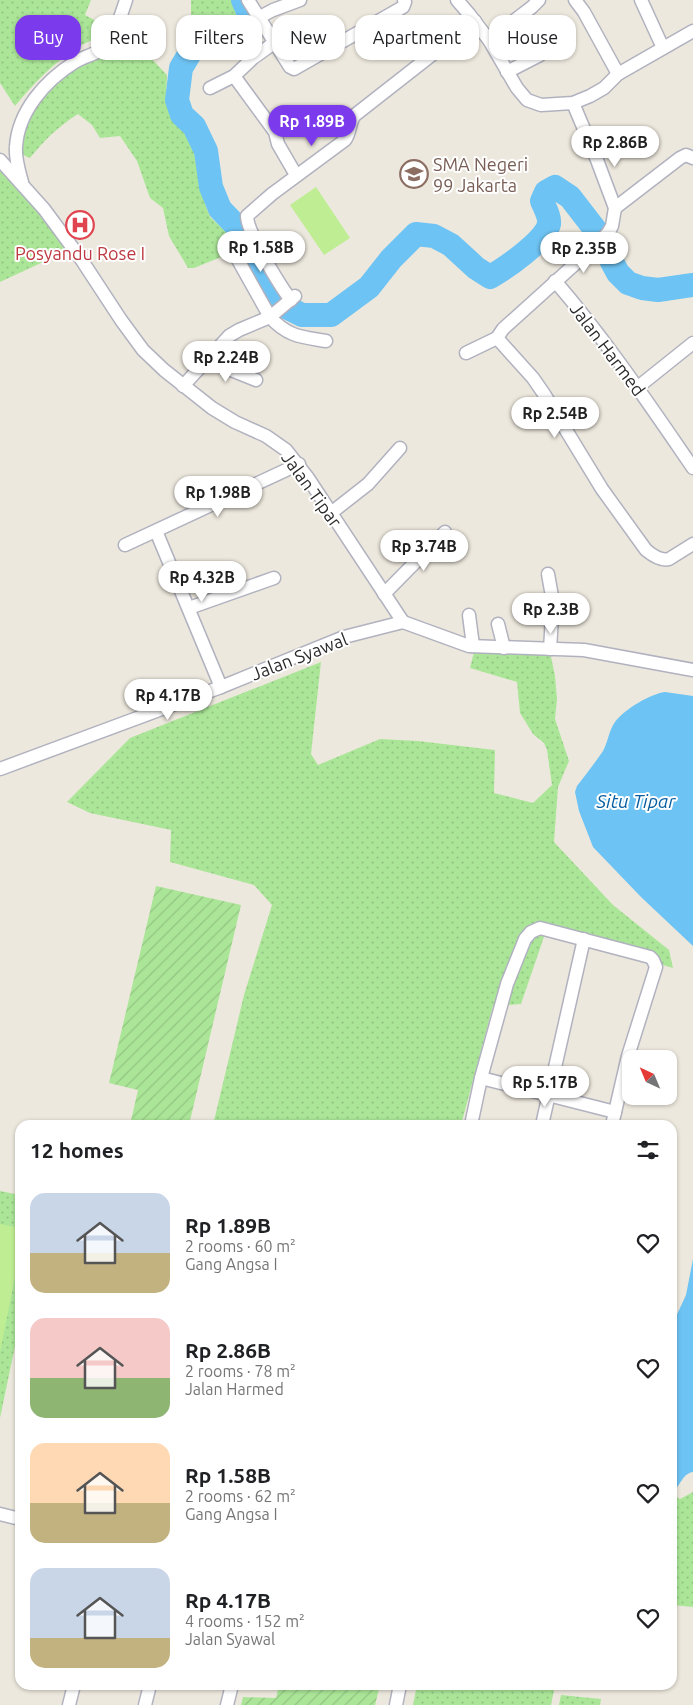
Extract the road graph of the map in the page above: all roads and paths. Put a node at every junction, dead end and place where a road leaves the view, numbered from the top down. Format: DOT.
graph roads {
  1 [pos="126,0"];
  2 [pos="248,0"];
  3 [pos="300,0"];
  4 [pos="404,0"];
  5 [pos="457,0"];
  6 [pos="539,0"];
  7 [pos="575,0"];
  8 [pos="641,0"];
  9 [pos="256,15"];
  10 [pos="470,15"];
  11 [pos="522,15"];
  12 [pos="262,16"];
  13 [pos="262,24"];
  14 [pos="479,26"];
  15 [pos="692,32"];
  16 [pos="272,40"];
  17 [pos="345,40"];
  18 [pos="489,40"];
  19 [pos="272,44"];
  20 [pos="663,48"];
  21 [pos="285,60"];
  22 [pos="310,60"];
  23 [pos="425,60"];
  24 [pos="500,60"];
  25 [pos="530,60"];
  26 [pos="507,72"];
  27 [pos="618,74"];
  28 [pos="234,76"];
  29 [pos="210,88"];
  30 [pos="573,103"];
  31 [pos="693,158"];
  32 [pos="0,160"];
  33 [pos="296,175"];
  34 [pos="22,184"];
  35 [pos="615,208"];
  36 [pos="228,242"];
  37 [pos="555,281"];
  38 [pos="271,317"];
  39 [pos="497,338"];
  40 [pos="326,341"];
  41 [pos="693,344"];
  42 [pos="466,353"];
  43 [pos="206,360"];
  44 [pos="256,380"];
  45 [pos="183,386"];
  46 [pos="638,387"];
  47 [pos="400,448"];
  48 [pos="691,462"];
  49 [pos="299,464"];
  50 [pos="331,513"];
  51 [pos="156,531"];
  52 [pos="446,532"];
  53 [pos="693,544"];
  54 [pos="125,545"];
  55 [pos="548,574"];
  56 [pos="274,578"];
  57 [pos="384,594"];
  58 [pos="189,608"];
  59 [pos="469,615"];
  60 [pos="403,622"];
  61 [pos="498,624"];
  62 [pos="473,646"];
  63 [pos="504,648"];
  64 [pos="550,649"];
  65 [pos="693,670"];
  66 [pos="221,687"];
  67 [pos="0,769"];
  68 [pos="584,939"];
  69 [pos="481,1078"];
  70 [pos="549,1095"];
  71 [pos="613,1119"];
  72 [pos="472,1120"];
  73 [pos="543,1120"];
  74 [pos="0,1514"];
  75 [pos="15,1518"];
  76 [pos="73,1690"];
  77 [pos="149,1690"];
  78 [pos="231,1690"];
  79 [pos="399,1690"];
  80 [pos="69,1705"];
  81 [pos="145,1705"];
  82 [pos="227,1705"];
  83 [pos="396,1705"];
  1 -- 34 [label="street"];
  2 -- 9 [label="street"];
  3 -- 12 [label="street"];
  4 -- 17 [label="street"];
  5 -- 10 [label="street"];
  6 -- 11 [label="street"];
  7 -- 27 [label="street"];
  8 -- 20 [label="street"];
  13 -- 16 [label="street"];
  14 -- 18 [label="street"];
  15 -- 20 [label="street"];
  19 -- 28 [label="street"];
  20 -- 27 [label="street"];
  21 -- 22 [label="street"];
  23 -- 33 [label="street"];
  24 -- 26 [label="street"];
  25 -- 26 [label="street"];
  26 -- 30 [label="street"];
  27 -- 30 [label="street"];
  28 -- 29 [label="street"];
  28 -- 33 [label="street"];
  30 -- 35 [label="street"];
  31 -- 35 [label="street"];
  32 -- 34 [label="street, Jalan Tipar"];
  33 -- 38 [label="street"];
  34 -- 45 [label="street, Jalan Tipar"];
  35 -- 37 [label="street"];
  36 -- 38 [label="street"];
  37 -- 39 [label="street"];
  37 -- 46 [label="street, Jalan Harmed"];
  38 -- 40 [label="street"];
  38 -- 43 [label="street"];
  39 -- 42 [label="street"];
  39 -- 53 [label="street"];
  41 -- 46 [label="street"];
  43 -- 44 [label="street"];
  43 -- 45 [label="street"];
  45 -- 49 [label="street, Jalan Tipar"];
  46 -- 48 [label="street, Jalan Harmed"];
  47 -- 50 [label="street"];
  49 -- 50 [label="street, Jalan Tipar"];
  49 -- 51 [label="street"];
  50 -- 57 [label="street, Jalan Tipar"];
  51 -- 54 [label="street"];
  51 -- 58 [label="street"];
  52 -- 57 [label="street"];
  55 -- 64 [label="street"];
  56 -- 58 [label="street"];
  57 -- 60 [label="street, Jalan Tipar"];
  58 -- 66 [label="street"];
  59 -- 62 [label="street"];
  60 -- 62 [label="street"];
  60 -- 66 [label="street, Jalan Syawal"];
  61 -- 63 [label="street"];
  62 -- 63 [label="street"];
  63 -- 64 [label="street"];
  64 -- 65 [label="street"];
  66 -- 67 [label="street, Jalan Syawal"];
  68 -- 69 [label="street"];
  68 -- 70 [label="street"];
  68 -- 71 [label="street"];
  69 -- 70 [label="street"];
  69 -- 72 [label="street"];
  70 -- 71 [label="street"];
  70 -- 73 [label="street"];
  74 -- 75 [label="street"];
  76 -- 80 [label="street"];
  77 -- 81 [label="street"];
  78 -- 82 [label="street"];
  79 -- 83 [label="street"];
}
